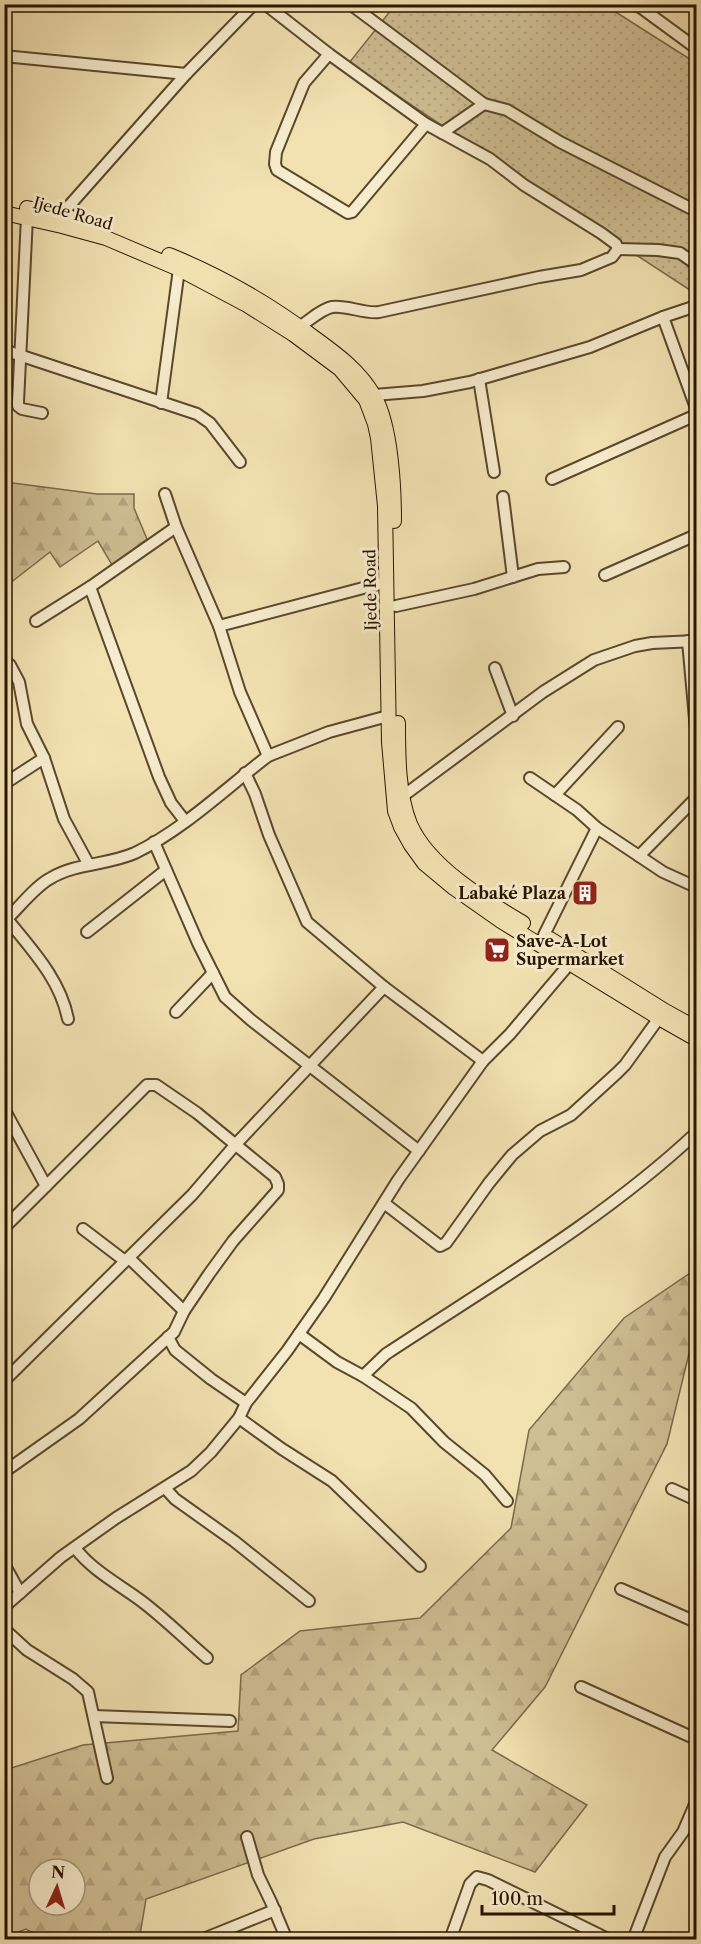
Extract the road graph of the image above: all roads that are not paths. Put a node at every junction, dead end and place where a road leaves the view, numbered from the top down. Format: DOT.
graph roads {
  1 [pos="265,4"];
  2 [pos="350,4"];
  3 [pos="636,4"];
  4 [pos="250,6"];
  5 [pos="696,48"];
  6 [pos="329,54"];
  7 [pos="4,56"];
  8 [pos="186,74"];
  9 [pos="484,104"];
  10 [pos="426,124"];
  11 [pos="442,133"];
  12 [pos="4,204"];
  13 [pos="696,212"];
  14 [pos="4,213"];
  15 [pos="60,215"];
  16 [pos="27,217"];
  17 [pos="618,249"];
  18 [pos="696,264"];
  19 [pos="179,269"];
  20 [pos="696,306"];
  21 [pos="663,317"];
  22 [pos="299,327"];
  23 [pos="4,350"];
  24 [pos="21,354"];
  25 [pos="479,380"];
  26 [pos="374,395"];
  27 [pos="161,403"];
  28 [pos="696,408"];
  29 [pos="42,413"];
  30 [pos="696,415"];
  31 [pos="240,462"];
  32 [pos="494,472"];
  33 [pos="552,479"];
  34 [pos="165,494"];
  35 [pos="503,497"];
  36 [pos="176,526"];
  37 [pos="696,534"];
  38 [pos="564,567"];
  39 [pos="605,575"];
  40 [pos="513,577"];
  41 [pos="386,582"];
  42 [pos="90,587"];
  43 [pos="396,606"];
  44 [pos="36,621"];
  45 [pos="219,626"];
  46 [pos="692,641"];
  47 [pos="4,662"];
  48 [pos="495,668"];
  49 [pos="388,716"];
  50 [pos="513,716"];
  51 [pos="618,726"];
  52 [pos="696,730"];
  53 [pos="268,756"];
  54 [pos="44,758"];
  55 [pos="245,773"];
  56 [pos="530,778"];
  57 [pos="4,784"];
  58 [pos="555,795"];
  59 [pos="403,796"];
  60 [pos="696,798"];
  61 [pos="185,821"];
  62 [pos="597,828"];
  63 [pos="154,842"];
  64 [pos="639,856"];
  65 [pos="88,865"];
  66 [pos="166,870"];
  67 [pos="696,887"];
  68 [pos="6,921"];
  69 [pos="87,932"];
  70 [pos="544,935"];
  71 [pos="571,962"];
  72 [pos="213,973"];
  73 [pos="384,987"];
  74 [pos="176,1012"];
  75 [pos="658,1018"];
  76 [pos="68,1019"];
  77 [pos="696,1028"];
  78 [pos="696,1039"];
  79 [pos="483,1061"];
  80 [pos="309,1066"];
  81 [pos="4,1109"];
  82 [pos="696,1133"];
  83 [pos="236,1144"];
  84 [pos="419,1151"];
  85 [pos="46,1186"];
  86 [pos="384,1203"];
  87 [pos="4,1228"];
  88 [pos="83,1229"];
  89 [pos="127,1260"];
  90 [pos="184,1311"];
  91 [pos="299,1334"];
  92 [pos="168,1337"];
  93 [pos="363,1376"];
  94 [pos="4,1381"];
  95 [pos="246,1403"];
  96 [pos="239,1418"];
  97 [pos="4,1472"];
  98 [pos="165,1488"];
  99 [pos="672,1489"];
  100 [pos="696,1500"];
  101 [pos="507,1501"];
  102 [pos="75,1548"];
  103 [pos="4,1564"];
  104 [pos="420,1566"];
  105 [pos="621,1589"];
  106 [pos="20,1593"];
  107 [pos="309,1601"];
  108 [pos="4,1607"];
  109 [pos="696,1622"];
  110 [pos="4,1629"];
  111 [pos="207,1658"];
  112 [pos="581,1687"];
  113 [pos="94,1716"];
  114 [pos="230,1721"];
  115 [pos="696,1739"];
  116 [pos="107,1778"];
  117 [pos="696,1802"];
  118 [pos="247,1837"];
  119 [pos="275,1910"];
  120 [pos="201,1940"];
  121 [pos="287,1940"];
  122 [pos="450,1940"];
  123 [pos="610,1940"];
  124 [pos="633,1940"];
  1 -- 6 [label="street"];
  2 -- 9 [label="street"];
  3 -- 5 [label="street"];
  4 -- 8 [label="street"];
  6 -- 10 [label="street"];
  6 -- 10 [label="street"];
  7 -- 8 [label="street"];
  8 -- 15 [label="street"];
  9 -- 11 [label="street"];
  9 -- 13 [label="street"];
  10 -- 11 [label="street"];
  11 -- 17 [label="street"];
  12 -- 15 [label="main road, Ijede Road"];
  14 -- 16 [label="main road, Ijede Road"];
  15 -- 22 [label="main road, Ijede Road"];
  16 -- 19 [label="main road, Ijede Road"];
  16 -- 24 [label="street"];
  17 -- 18 [label="street"];
  17 -- 22 [label="street"];
  19 -- 27 [label="street"];
  19 -- 41 [label="main road, Ijede Road"];
  20 -- 21 [label="street"];
  21 -- 25 [label="street"];
  21 -- 28 [label="street"];
  22 -- 26 [label="main road, Ijede Road"];
  23 -- 24 [label="street"];
  24 -- 27 [label="street"];
  24 -- 29 [label="street"];
  25 -- 26 [label="street"];
  25 -- 32 [label="street"];
  26 -- 43 [label="main road, Ijede Road"];
  27 -- 31 [label="street"];
  30 -- 33 [label="street"];
  34 -- 36 [label="street"];
  35 -- 40 [label="street"];
  36 -- 42 [label="street"];
  36 -- 45 [label="street"];
  37 -- 39 [label="street"];
  38 -- 40 [label="street"];
  40 -- 43 [label="street"];
  41 -- 45 [label="street"];
  41 -- 49 [label="main road, Ijede Road"];
  42 -- 44 [label="street"];
  42 -- 61 [label="street"];
  43 -- 59 [label="main road, Ijede Road"];
  45 -- 53 [label="street"];
  46 -- 50 [label="street"];
  46 -- 52 [label="street"];
  47 -- 54 [label="street"];
  48 -- 50 [label="street"];
  49 -- 53 [label="street"];
  49 -- 71 [label="main road, Ijede Road"];
  50 -- 59 [label="street"];
  51 -- 58 [label="street"];
  53 -- 55 [label="street"];
  54 -- 57 [label="street"];
  54 -- 65 [label="street"];
  55 -- 61 [label="street"];
  55 -- 73 [label="street"];
  56 -- 58 [label="street"];
  58 -- 62 [label="street"];
  59 -- 70 [label="main road, Ijede Road"];
  60 -- 64 [label="street"];
  61 -- 63 [label="street"];
  62 -- 64 [label="street"];
  62 -- 70 [label="street"];
  63 -- 65 [label="street"];
  63 -- 66 [label="street"];
  64 -- 67 [label="street"];
  65 -- 68 [label="street"];
  66 -- 69 [label="street"];
  66 -- 72 [label="street"];
  68 -- 76 [label="street"];
  70 -- 77 [label="main road, Ijede Road"];
  71 -- 75 [label="main road, Ijede Road"];
  71 -- 79 [label="street"];
  72 -- 74 [label="street"];
  72 -- 80 [label="street"];
  73 -- 79 [label="street"];
  73 -- 80 [label="street"];
  75 -- 78 [label="main road, Ijede Road"];
  75 -- 86 [label="street"];
  79 -- 84 [label="street"];
  80 -- 83 [label="street"];
  80 -- 84 [label="street"];
  81 -- 85 [label="street"];
  82 -- 93 [label="street"];
  83 -- 85 [label="street"];
  83 -- 89 [label="street"];
  83 -- 90 [label="street"];
  84 -- 86 [label="street"];
  85 -- 87 [label="street"];
  86 -- 91 [label="street"];
  88 -- 89 [label="street"];
  89 -- 90 [label="street"];
  89 -- 94 [label="street"];
  90 -- 92 [label="street"];
  91 -- 93 [label="street"];
  91 -- 95 [label="street"];
  92 -- 95 [label="street"];
  92 -- 97 [label="street"];
  93 -- 101 [label="street"];
  95 -- 96 [label="street"];
  96 -- 98 [label="street"];
  96 -- 104 [label="street"];
  98 -- 102 [label="street"];
  98 -- 107 [label="street"];
  99 -- 100 [label="street"];
  102 -- 106 [label="street"];
  102 -- 111 [label="street"];
  103 -- 106 [label="street"];
  105 -- 109 [label="street"];
  106 -- 108 [label="street"];
  110 -- 113 [label="street"];
  112 -- 115 [label="street"];
  113 -- 114 [label="street"];
  113 -- 116 [label="street"];
  117 -- 124 [label="street"];
  118 -- 119 [label="street"];
  119 -- 120 [label="street"];
  119 -- 121 [label="street"];
  122 -- 123 [label="street"];
}
